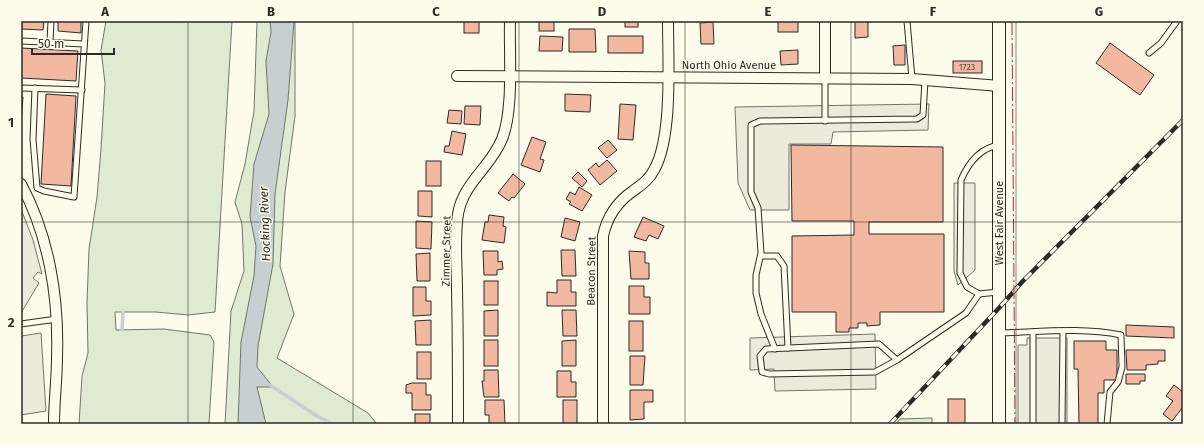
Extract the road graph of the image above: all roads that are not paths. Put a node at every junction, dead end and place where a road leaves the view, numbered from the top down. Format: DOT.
graph roads {
  1 [pos="51,21"];
  2 [pos="86,21"];
  3 [pos="510,21"];
  4 [pos="668,21"];
  5 [pos="825,21"];
  6 [pos="907,21"];
  7 [pos="1000,21"];
  8 [pos="1177,21"];
  9 [pos="21,41"];
  10 [pos="50,42"];
  11 [pos="84,44"];
  12 [pos="1149,53"];
  13 [pos="509,75"];
  14 [pos="457,76"];
  15 [pos="668,77"];
  16 [pos="825,78"];
  17 [pos="912,79"];
  18 [pos="925,80"];
  19 [pos="1000,86"];
  20 [pos="21,88"];
  21 [pos="34,88"];
  22 [pos="82,90"];
  23 [pos="825,121"];
  24 [pos="1000,145"];
  25 [pos="21,184"];
  26 [pos="37,188"];
  27 [pos="26,194"];
  28 [pos="761,256"];
  29 [pos="999,292"];
  30 [pos="979,294"];
  31 [pos="56,319"];
  32 [pos="21,324"];
  33 [pos="1063,331"];
  34 [pos="1033,332"];
  35 [pos="999,333"];
  36 [pos="775,348"];
  37 [pos="788,348"];
  38 [pos="897,360"];
  39 [pos="54,424"];
  40 [pos="458,424"];
  41 [pos="603,424"];
  42 [pos="999,424"];
  43 [pos="1033,424"];
  44 [pos="1062,424"];
  45 [pos="1107,424"];
  1 -- 10 [label="lane"];
  2 -- 11 [label="lane"];
  3 -- 13 [label="street, Zimmer Street"];
  4 -- 15 [label="street, Beacon Street"];
  5 -- 16 [label="street"];
  6 -- 17 [label="lane"];
  7 -- 19 [label="street, West Fair Avenue"];
  8 -- 12 [label="lane"];
  9 -- 10 [label="lane"];
  10 -- 11 [label="lane"];
  11 -- 22 [label="lane"];
  13 -- 14 [label="street, North Ohio Avenue"];
  13 -- 15 [label="street, North Ohio Avenue"];
  13 -- 40 [label="street, Zimmer Street"];
  15 -- 16 [label="street, North Ohio Avenue"];
  15 -- 41 [label="street, Beacon Street"];
  16 -- 17 [label="street, North Ohio Avenue"];
  16 -- 23 [label="lane"];
  17 -- 18 [label="street, North Ohio Avenue"];
  18 -- 19 [label="street, North Ohio Avenue"];
  18 -- 23 [label="lane"];
  19 -- 24 [label="street, West Fair Avenue"];
  20 -- 21 [label="lane"];
  21 -- 22 [label="lane"];
  21 -- 26 [label="lane"];
  22 -- 26 [label="lane"];
  23 -- 28 [label="lane"];
  24 -- 29 [label="street, West Fair Avenue"];
  24 -- 30 [label="lane"];
  25 -- 27 [label="street"];
  26 -- 27 [label="lane"];
  27 -- 31 [label="street"];
  28 -- 36 [label="lane"];
  28 -- 37 [label="lane"];
  29 -- 30 [label="lane"];
  29 -- 35 [label="street, West Fair Avenue"];
  30 -- 38 [label="lane"];
  31 -- 32 [label="lane"];
  31 -- 39 [label="street"];
  33 -- 34 [label="lane"];
  33 -- 44 [label="lane"];
  33 -- 45 [label="lane"];
  34 -- 35 [label="lane"];
  34 -- 43 [label="lane"];
  35 -- 42 [label="street, West Fair Avenue"];
  36 -- 37 [label="lane"];
  36 -- 38 [label="lane"];
  37 -- 38 [label="lane"];
}
